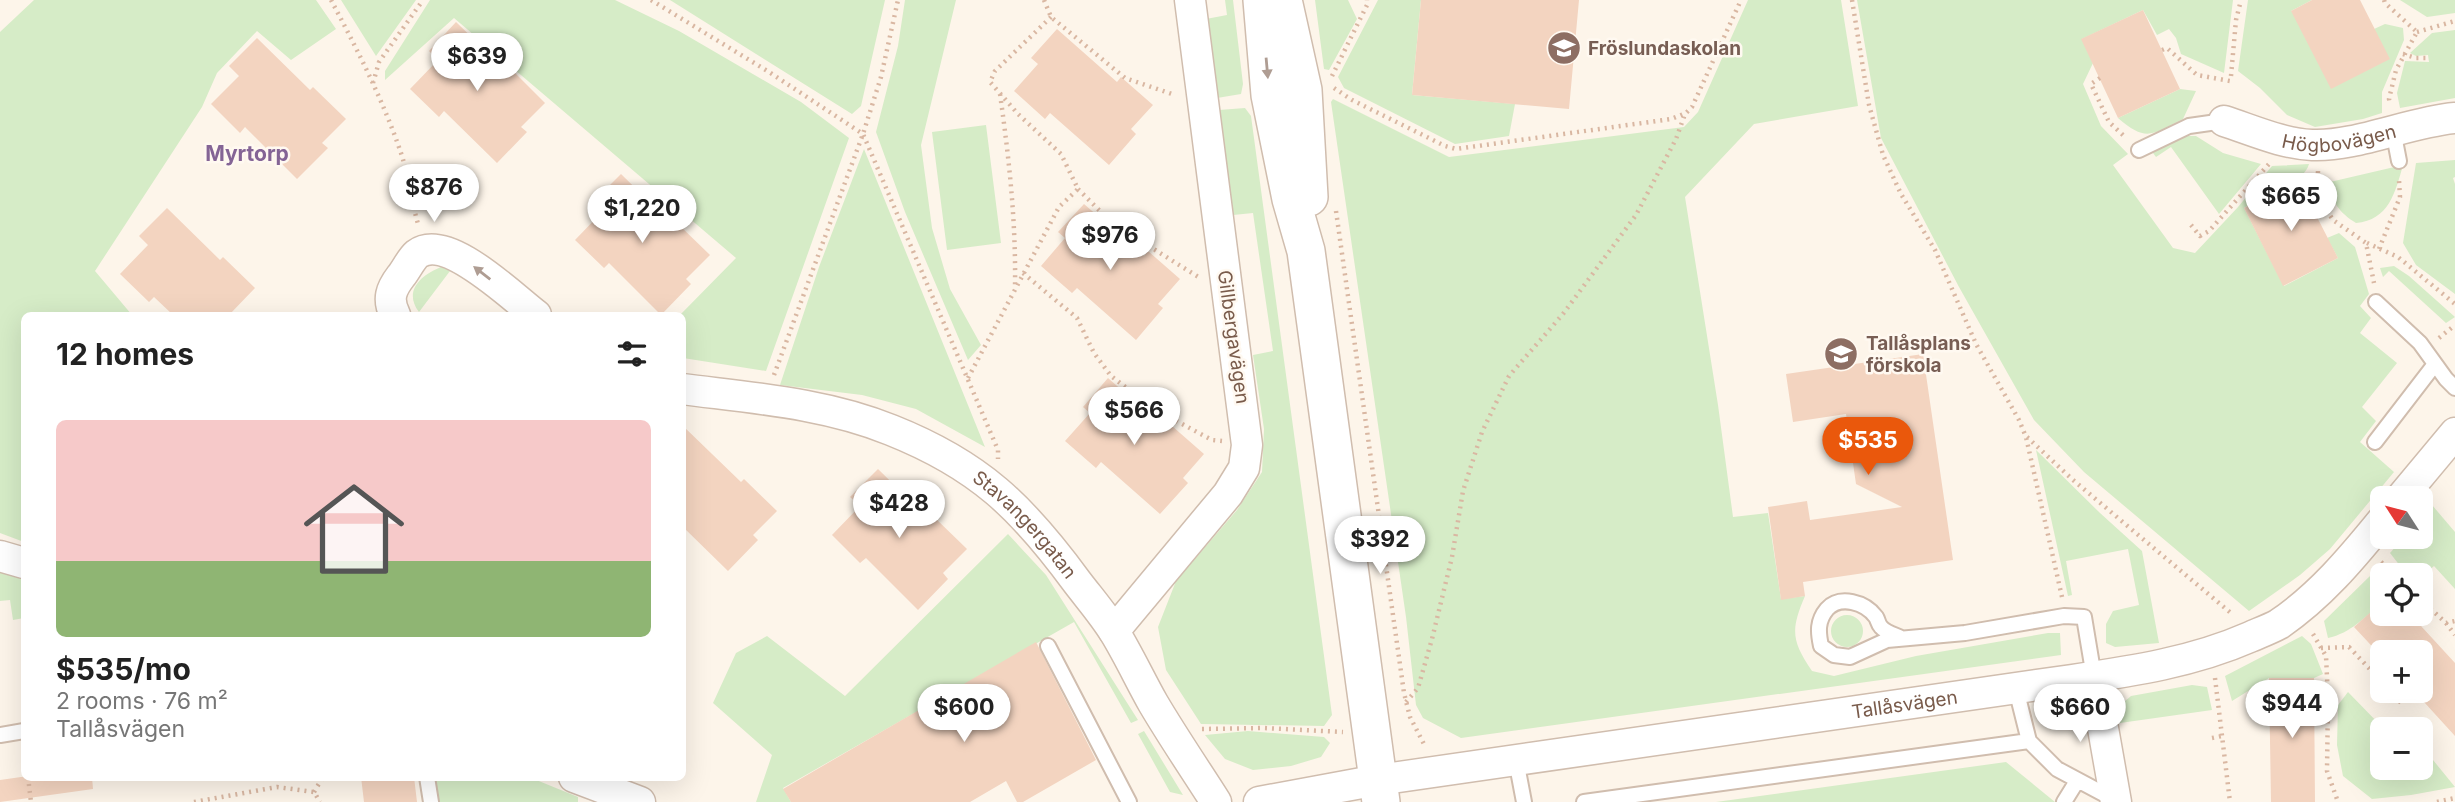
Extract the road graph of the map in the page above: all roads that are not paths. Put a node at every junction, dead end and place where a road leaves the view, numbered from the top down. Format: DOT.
graph roads {
  1 [pos="1190,0"];
  2 [pos="1262,0"];
  3 [pos="1283,0"];
  4 [pos="2455,118"];
  5 [pos="2224,121"];
  6 [pos="2392,121"];
  7 [pos="2139,150"];
  8 [pos="2399,160"];
  9 [pos="1306,251"];
  10 [pos="2376,302"];
  11 [pos="394,312"];
  12 [pos="532,312"];
  13 [pos="2435,364"];
  14 [pos="2455,388"];
  15 [pos="686,390"];
  16 [pos="2455,433"];
  17 [pos="2375,442"];
  18 [pos="2411,486"];
  19 [pos="2370,536"];
  20 [pos="0,556"];
  21 [pos="21,562"];
  22 [pos="1114,631"];
  23 [pos="1901,638"];
  24 [pos="1048,646"];
  25 [pos="2094,677"];
  26 [pos="2016,689"];
  27 [pos="21,732"];
  28 [pos="0,735"];
  29 [pos="2029,741"];
  30 [pos="1516,760"];
  31 [pos="428,781"];
  32 [pos="2077,781"];
  33 [pos="585,787"];
  34 [pos="1379,791"];
  35 [pos="2116,801"];
  36 [pos="431,802"];
  37 [pos="640,802"];
  38 [pos="1129,802"];
  39 [pos="1216,802"];
  40 [pos="1259,802"];
  41 [pos="1524,802"];
  42 [pos="1584,802"];
  43 [pos="2064,802"];
  1 -- 22 [label="street, Gillbergavägen"];
  2 -- 9 [label="street, one-way"];
  3 -- 9 [label="street"];
  4 -- 6 [label="street, Högbovägen"];
  5 -- 6 [label="street, Högbovägen"];
  5 -- 7 [label="lane"];
  6 -- 8 [label="lane"];
  9 -- 34 [label="street"];
  10 -- 13 [label="lane"];
  12 -- 11 [label="street, one-way"];
  13 -- 14 [label="lane"];
  13 -- 17 [label="lane"];
  15 -- 22 [label="street, Stavangergatan"];
  16 -- 18 [label="street"];
  19 -- 25 [label="street, Tallåsvägen"];
  20 -- 21 [label="street"];
  22 -- 39 [label="street, Stavangergatan"];
  23 -- 23 [label="lane"];
  23 -- 25 [label="lane"];
  24 -- 38 [label="lane"];
  25 -- 26 [label="street, Tallåsvägen"];
  25 -- 35 [label="street"];
  26 -- 29 [label="lane"];
  26 -- 30 [label="street, Tallåsvägen"];
  27 -- 28 [label="lane"];
  29 -- 32 [label="lane"];
  29 -- 42 [label="lane"];
  30 -- 34 [label="street, Tallåsvägen"];
  30 -- 41 [label="lane"];
  31 -- 36 [label="lane"];
  32 -- 35 [label="lane"];
  32 -- 43 [label="lane"];
  33 -- 37 [label="street"];
  34 -- 40 [label="street"];
}
